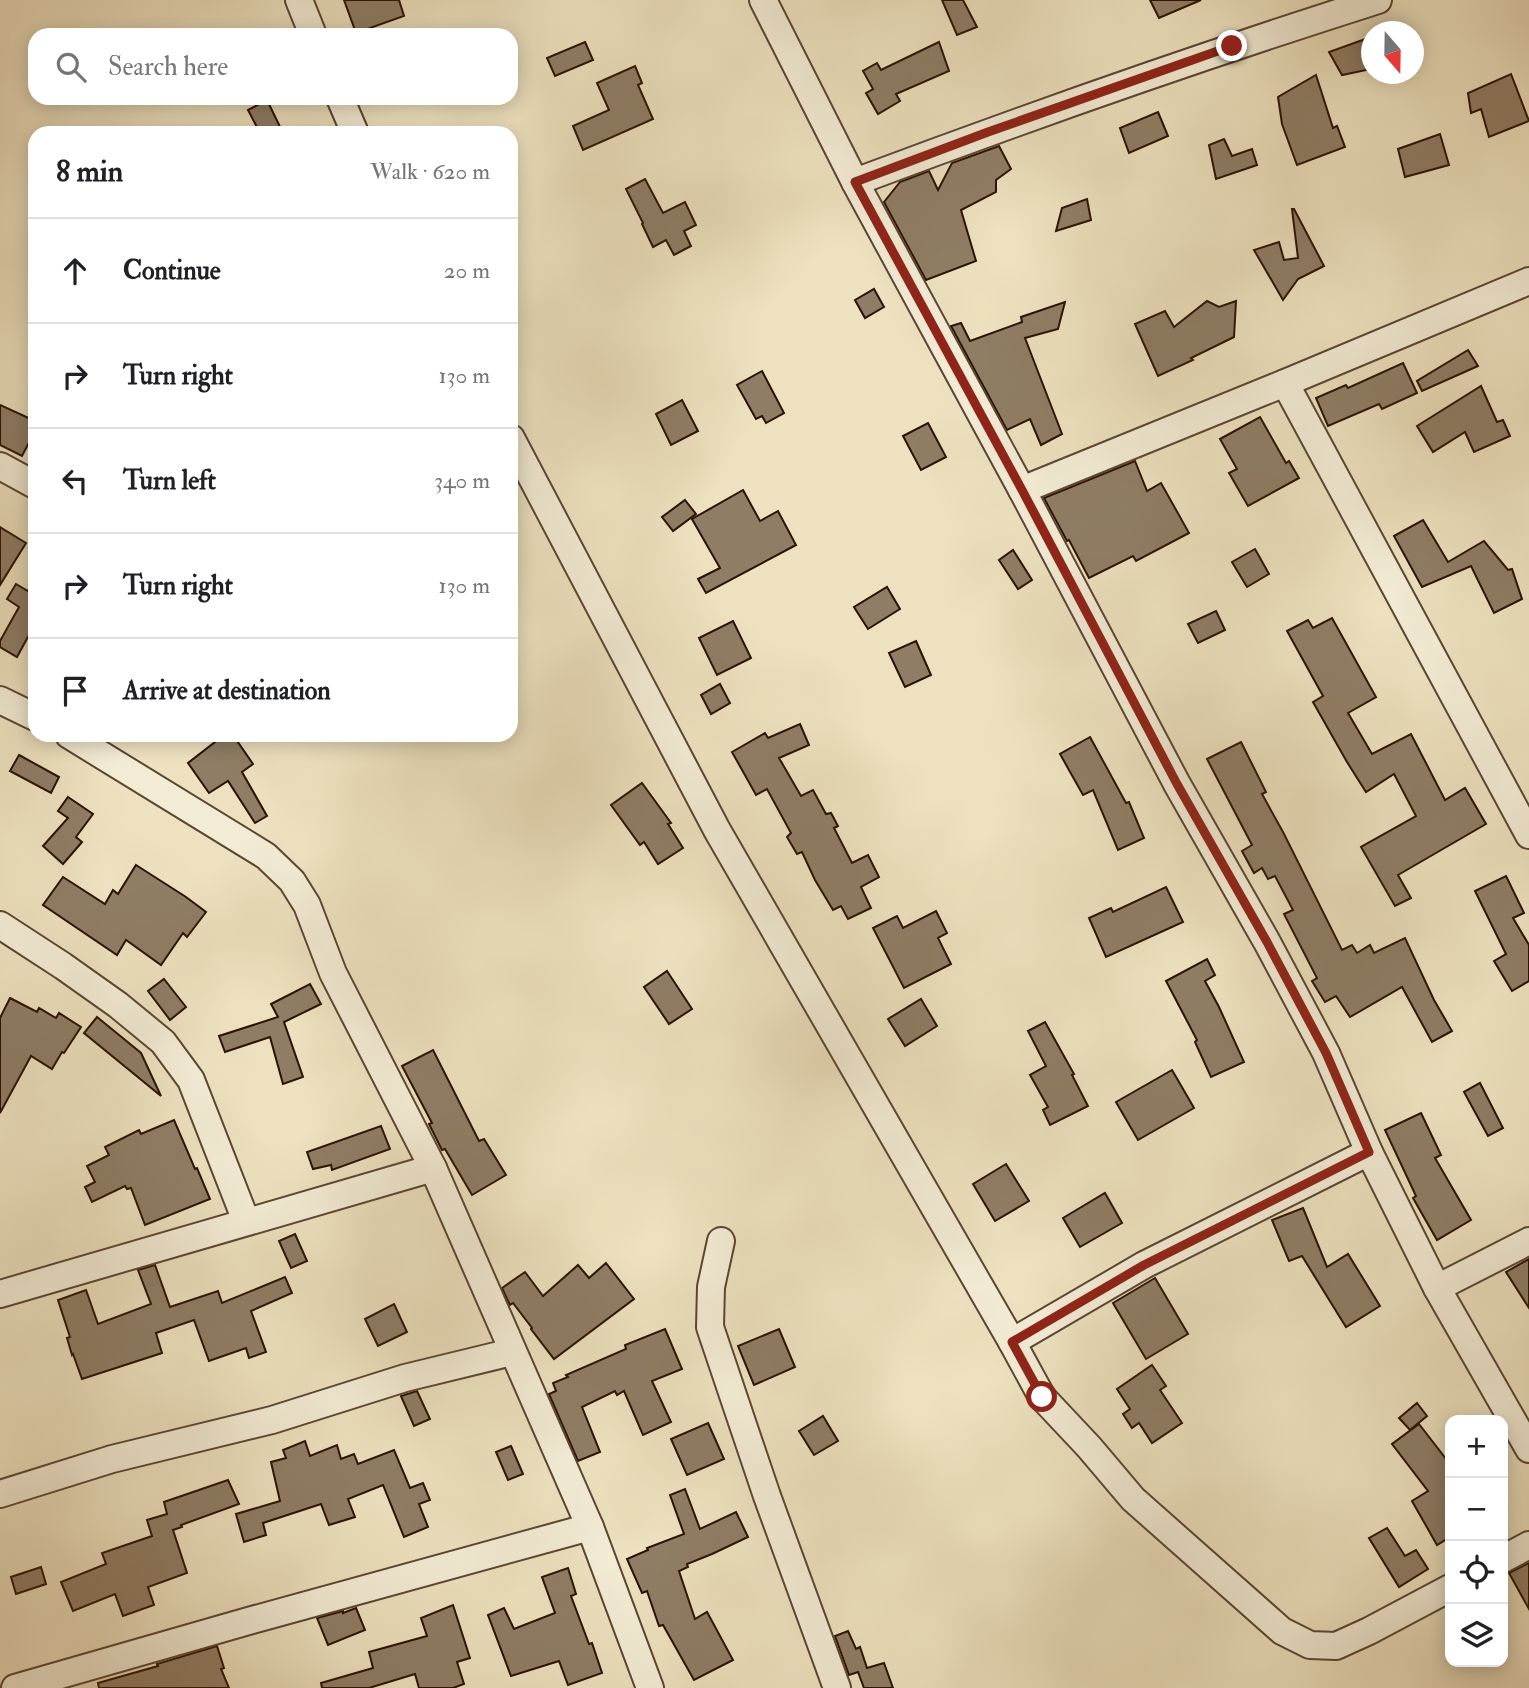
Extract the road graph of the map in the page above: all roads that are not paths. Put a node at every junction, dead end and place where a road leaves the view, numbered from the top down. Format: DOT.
graph roads {
  1 [pos="299,0"];
  2 [pos="763,0"];
  3 [pos="1377,0"];
  4 [pos="310,28"];
  5 [pos="343,105"];
  6 [pos="352,126"];
  7 [pos="855,182"];
  8 [pos="1529,281"];
  9 [pos="1285,383"];
  10 [pos="518,451"];
  11 [pos="0,466"];
  12 [pos="28,481"];
  13 [pos="1022,490"];
  14 [pos="0,700"];
  15 [pos="28,714"];
  16 [pos="80,742"];
  17 [pos="1529,835"];
  18 [pos="0,925"];
  19 [pos="1369,1152"];
  20 [pos="433,1167"];
  21 [pos="246,1221"];
  22 [pos="721,1241"];
  23 [pos="1529,1241"];
  24 [pos="1437,1288"];
  25 [pos="0,1294"];
  26 [pos="1012,1342"];
  27 [pos="512,1352"];
  28 [pos="1529,1449"];
  29 [pos="0,1494"];
  30 [pos="590,1527"];
  31 [pos="1529,1545"];
  32 [pos="1508,1556"];
  33 [pos="1445,1591"];
  34 [pos="15,1688"];
  35 [pos="650,1688"];
  36 [pos="837,1688"];
  1 -- 4 [label="street"];
  2 -- 7 [label="street"];
  3 -- 7 [label="street"];
  5 -- 6 [label="street"];
  7 -- 13 [label="street"];
  8 -- 9 [label="street"];
  9 -- 13 [label="street"];
  9 -- 17 [label="street"];
  10 -- 26 [label="street"];
  11 -- 12 [label="street"];
  13 -- 19 [label="street"];
  14 -- 15 [label="street"];
  16 -- 20 [label="street"];
  18 -- 21 [label="street"];
  19 -- 24 [label="street"];
  19 -- 26 [label="street"];
  20 -- 21 [label="street"];
  20 -- 27 [label="street"];
  21 -- 25 [label="street"];
  22 -- 36 [label="street"];
  23 -- 24 [label="street"];
  24 -- 28 [label="street"];
  26 -- 33 [label="street"];
  27 -- 29 [label="street"];
  27 -- 30 [label="street"];
  30 -- 34 [label="street"];
  30 -- 35 [label="street"];
  31 -- 32 [label="street"];
}
